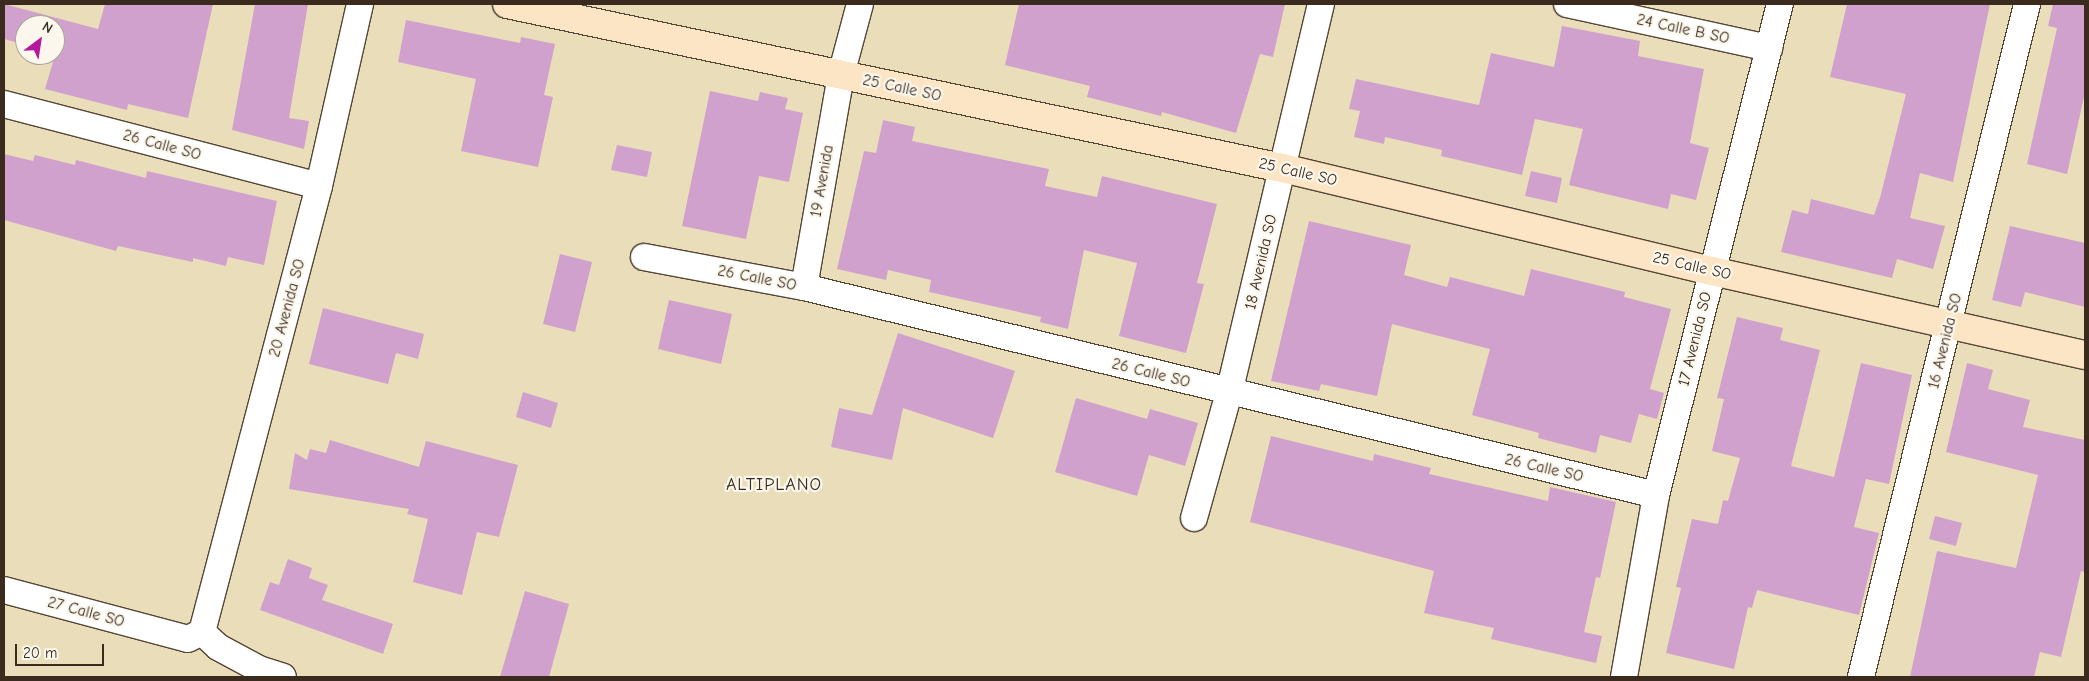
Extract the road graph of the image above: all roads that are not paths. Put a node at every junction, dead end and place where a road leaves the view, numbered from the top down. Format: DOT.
graph roads {
  1 [pos="360,4"];
  2 [pos="507,4"];
  3 [pos="860,4"];
  4 [pos="1321,4"];
  5 [pos="1567,4"];
  6 [pos="1780,4"];
  7 [pos="2027,4"];
  8 [pos="1769,48"];
  9 [pos="841,75"];
  10 [pos="4,104"];
  11 [pos="1282,168"];
  12 [pos="319,186"];
  13 [pos="644,257"];
  14 [pos="1712,271"];
  15 [pos="804,287"];
  16 [pos="1949,324"];
  17 [pos="2085,355"];
  18 [pos="1229,392"];
  19 [pos="1656,495"];
  20 [pos="1194,518"];
  21 [pos="4,590"];
  22 [pos="206,621"];
  23 [pos="284,677"];
  24 [pos="1624,677"];
  25 [pos="1862,677"];
  1 -- 12 [label="street, 20 Avenida SO"];
  2 -- 9 [label="street, 25 Calle SO"];
  3 -- 9 [label="street, 19 Avenida"];
  4 -- 11 [label="street, 18 Avenida SO"];
  5 -- 8 [label="street, 24 Calle B SO"];
  6 -- 8 [label="street, 17 Avenida SO"];
  7 -- 16 [label="street, 16 Avenida SO"];
  8 -- 14 [label="street, 17 Avenida SO"];
  9 -- 11 [label="street, 25 Calle SO"];
  9 -- 15 [label="street, 19 Avenida"];
  10 -- 12 [label="street, 26 Calle SO"];
  11 -- 14 [label="street, 25 Calle SO"];
  11 -- 18 [label="street, 18 Avenida SO"];
  12 -- 22 [label="street, 20 Avenida SO"];
  13 -- 15 [label="street, 26 Calle SO"];
  14 -- 16 [label="street, 25 Calle SO"];
  14 -- 19 [label="street, 17 Avenida SO"];
  15 -- 18 [label="street, 26 Calle SO"];
  16 -- 17 [label="street, 25 Calle SO"];
  16 -- 25 [label="street, 16 Avenida SO"];
  18 -- 19 [label="street, 26 Calle SO"];
  18 -- 20 [label="street, 18 Avenida SO"];
  19 -- 24 [label="street, 17 Avenida SO"];
  21 -- 22 [label="street, 27 Calle SO"];
  22 -- 23 [label="street"];
}
